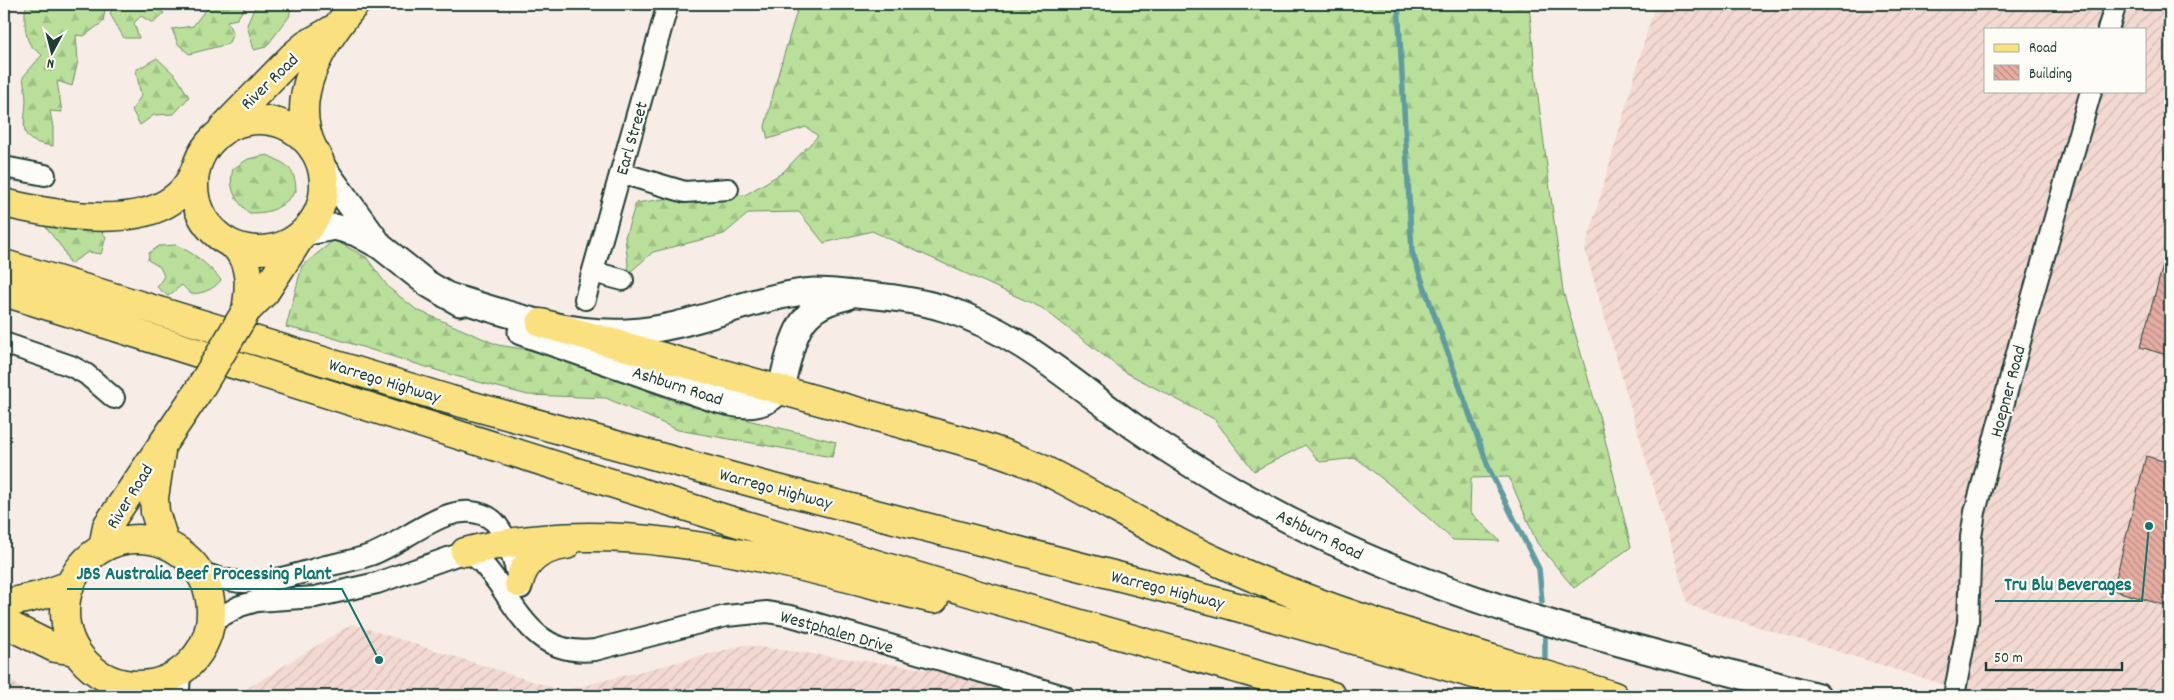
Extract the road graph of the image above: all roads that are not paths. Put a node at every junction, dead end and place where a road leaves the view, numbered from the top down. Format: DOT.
graph roads {
  1 [pos="355,4"];
  2 [pos="668,4"];
  3 [pos="2116,4"];
  4 [pos="335,28"];
  5 [pos="2108,28"];
  6 [pos="2091,92"];
  7 [pos="210,142"];
  8 [pos="317,157"];
  9 [pos="4,167"];
  10 [pos="195,170"];
  11 [pos="621,173"];
  12 [pos="45,175"];
  13 [pos="728,189"];
  14 [pos="4,202"];
  15 [pos="302,234"];
  16 [pos="234,245"];
  17 [pos="380,246"];
  18 [pos="4,264"];
  19 [pos="593,272"];
  20 [pos="623,280"];
  21 [pos="4,292"];
  22 [pos="446,295"];
  23 [pos="861,295"];
  24 [pos="585,299"];
  25 [pos="246,311"];
  26 [pos="541,323"];
  27 [pos="4,343"];
  28 [pos="780,389"];
  29 [pos="114,398"];
  30 [pos="162,447"];
  31 [pos="629,538"];
  32 [pos="506,543"];
  33 [pos="165,544"];
  34 [pos="103,548"];
  35 [pos="465,552"];
  36 [pos="199,572"];
  37 [pos="519,583"];
  38 [pos="70,585"];
  39 [pos="979,595"];
  40 [pos="4,604"];
  41 [pos="4,623"];
  42 [pos="526,624"];
  43 [pos="210,626"];
  44 [pos="76,651"];
  45 [pos="178,684"];
  46 [pos="117,689"];
  47 [pos="1064,696"];
  48 [pos="1332,696"];
  49 [pos="1552,696"];
  50 [pos="1614,696"];
  51 [pos="1818,696"];
  52 [pos="1954,696"];
  1 -- 4 [label="main road, River Road"];
  2 -- 11 [label="street, Earl Street"];
  3 -- 5 [label="street"];
  4 -- 7 [label="main road, River Road"];
  4 -- 8 [label="main road, River Road"];
  6 -- 52 [label="street, Hoepner Road"];
  7 -- 8 [label="main road"];
  7 -- 10 [label="main road"];
  8 -- 15 [label="main road"];
  8 -- 17 [label="street, Ashburn Road"];
  9 -- 12 [label="street"];
  10 -- 14 [label="main road"];
  10 -- 16 [label="main road"];
  11 -- 13 [label="street"];
  11 -- 19 [label="street, Earl Street"];
  15 -- 16 [label="main road"];
  15 -- 17 [label="street, Ashburn Road"];
  15 -- 25 [label="main road, River Road"];
  16 -- 25 [label="main road, River Road"];
  17 -- 22 [label="street, Ashburn Road"];
  18 -- 49 [label="main road, Warrego Highway"];
  19 -- 20 [label="street"];
  19 -- 24 [label="street, Earl Street"];
  21 -- 39 [label="main road, Warrego Highway"];
  22 -- 26 [label="street, Ashburn Road"];
  22 -- 28 [label="street, Ashburn Road"];
  23 -- 26 [label="street, Ashburn Road"];
  23 -- 28 [label="street, Ashburn Road"];
  23 -- 51 [label="street, Ashburn Road"];
  25 -- 30 [label="main road, River Road, bridge"];
  26 -- 28 [label="main road"];
  27 -- 29 [label="street"];
  28 -- 50 [label="main road"];
  30 -- 33 [label="main road, River Road"];
  30 -- 34 [label="main road, River Road"];
  31 -- 32 [label="main road"];
  31 -- 37 [label="main road"];
  31 -- 39 [label="main road"];
  32 -- 35 [label="main road"];
  32 -- 36 [label="street"];
  32 -- 37 [label="street"];
  33 -- 34 [label="main road"];
  33 -- 36 [label="main road"];
  34 -- 38 [label="main road"];
  35 -- 42 [label="street, Westphalen Drive"];
  35 -- 43 [label="street"];
  36 -- 43 [label="main road"];
  37 -- 42 [label="street"];
  38 -- 40 [label="main road"];
  38 -- 44 [label="main road"];
  39 -- 48 [label="main road, Warrego Highway"];
  41 -- 44 [label="main road"];
  42 -- 47 [label="street, Westphalen Drive"];
  43 -- 45 [label="main road"];
  44 -- 46 [label="main road"];
  45 -- 46 [label="main road"];
}
